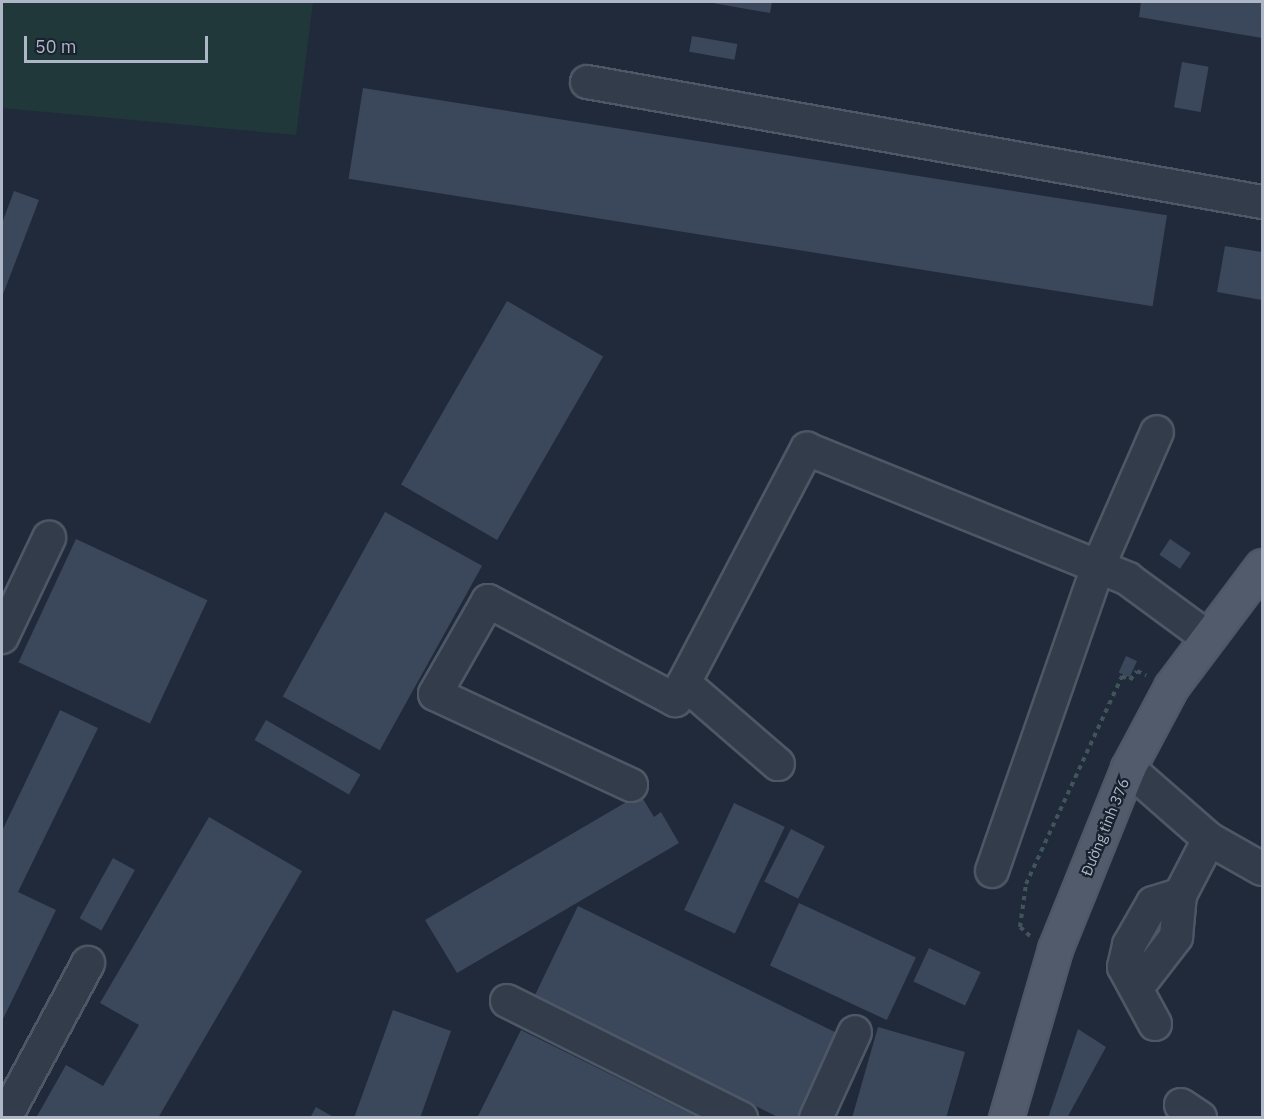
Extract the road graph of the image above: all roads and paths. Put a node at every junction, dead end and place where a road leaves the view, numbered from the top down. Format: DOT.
graph roads {
  1 [pos="587,82"];
  2 [pos="1263,202"];
  3 [pos="1157,432"];
  4 [pos="49,538"];
  5 [pos="1098,567"];
  6 [pos="1256,584"];
  7 [pos="2,636"];
  8 [pos="1207,637"];
  9 [pos="684,683"];
  10 [pos="1171,687"];
  11 [pos="778,764"];
  12 [pos="1128,768"];
  13 [pos="631,785"];
  14 [pos="1209,839"];
  15 [pos="1263,864"];
  16 [pos="1263,870"];
  17 [pos="992,871"];
  18 [pos="1055,949"];
  19 [pos="88,963"];
  20 [pos="507,1000"];
  21 [pos="1155,1024"];
  22 [pos="855,1032"];
  23 [pos="5,1118"];
  24 [pos="741,1118"];
  25 [pos="816,1118"];
  26 [pos="1006,1118"];
  1 -- 2 [label="lane"];
  3 -- 5 [label="lane"];
  4 -- 7 [label="lane"];
  5 -- 8 [label="lane"];
  5 -- 9 [label="lane"];
  5 -- 17 [label="lane"];
  6 -- 8 [label="main road, Đường tỉnh 376"];
  8 -- 10 [label="main road, Đường tỉnh 376"];
  9 -- 11 [label="lane"];
  9 -- 13 [label="lane"];
  10 -- 12 [label="main road, Đường tỉnh 376"];
  10 -- 18 [label="path"];
  12 -- 14 [label="lane"];
  12 -- 15 [label="lane"];
  12 -- 18 [label="main road, Đường tỉnh 376"];
  14 -- 16 [label="lane"];
  14 -- 21 [label="lane"];
  18 -- 26 [label="main road, Đường tỉnh 376"];
  19 -- 23 [label="lane"];
  20 -- 24 [label="lane"];
  22 -- 25 [label="lane"];
}
